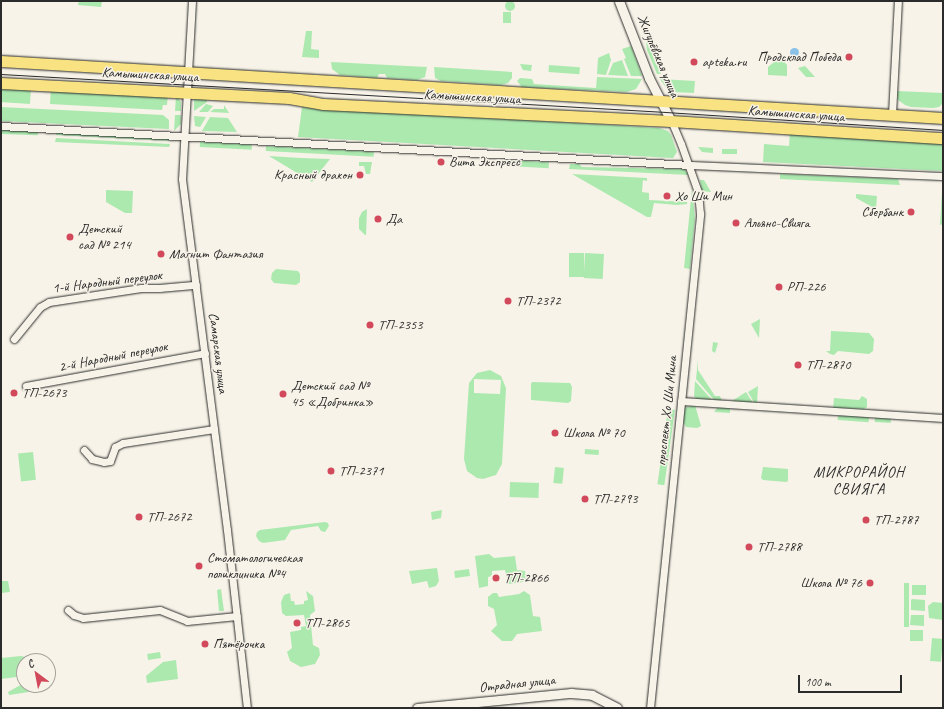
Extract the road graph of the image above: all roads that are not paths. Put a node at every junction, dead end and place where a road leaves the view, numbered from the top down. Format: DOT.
graph roads {
  1 [pos="192,1"];
  2 [pos="619,1"];
  3 [pos="898,1"];
  4 [pos="1,61"];
  5 [pos="189,72"];
  6 [pos="1,83"];
  7 [pos="188,92"];
  8 [pos="660,100"];
  9 [pos="892,114"];
  10 [pos="943,118"];
  11 [pos="671,121"];
  12 [pos="1,126"];
  13 [pos="185,137"];
  14 [pos="943,138"];
  15 [pos="689,165"];
  16 [pos="943,176"];
  17 [pos="196,284"];
  18 [pos="14,339"];
  19 [pos="205,353"];
  20 [pos="26,386"];
  21 [pos="681,402"];
  22 [pos="943,418"];
  23 [pos="214,429"];
  24 [pos="84,450"];
  25 [pos="68,610"];
  26 [pos="237,616"];
  27 [pos="247,708"];
  28 [pos="417,708"];
  29 [pos="617,708"];
  30 [pos="650,708"];
  1 -- 5 [label="street, Самарская улица"];
  2 -- 8 [label="street, Жигулёвская улица"];
  3 -- 9 [label="street"];
  4 -- 5 [label="main road, Камышинская улица"];
  5 -- 7 [label="street, Самарская улица"];
  5 -- 8 [label="main road, Камышинская улица"];
  6 -- 7 [label="main road, Камышинская улица"];
  7 -- 11 [label="main road, Камышинская улица"];
  7 -- 13 [label="street, Самарская улица"];
  8 -- 9 [label="main road, Камышинская улица"];
  8 -- 11 [label="street, Жигулёвская улица"];
  9 -- 10 [label="main road, Камышинская улица"];
  11 -- 14 [label="main road, Камышинская улица"];
  11 -- 15 [label="street, проспект Хо Ши Мина"];
  12 -- 13 [label="street"];
  13 -- 15 [label="street"];
  13 -- 17 [label="street, Самарская улица"];
  15 -- 16 [label="street"];
  15 -- 21 [label="street, проспект Хо Ши Мина"];
  17 -- 18 [label="street, 1-й Народный переулок"];
  17 -- 19 [label="street, Самарская улица"];
  19 -- 20 [label="street, 2-й Народный переулок"];
  19 -- 23 [label="street, Самарская улица"];
  21 -- 22 [label="street"];
  21 -- 30 [label="street, проспект Хо Ши Мина"];
  23 -- 24 [label="street"];
  23 -- 26 [label="street, Самарская улица"];
  25 -- 26 [label="street"];
  26 -- 27 [label="street, Самарская улица"];
  28 -- 29 [label="street, Отрадная улица"];
}
